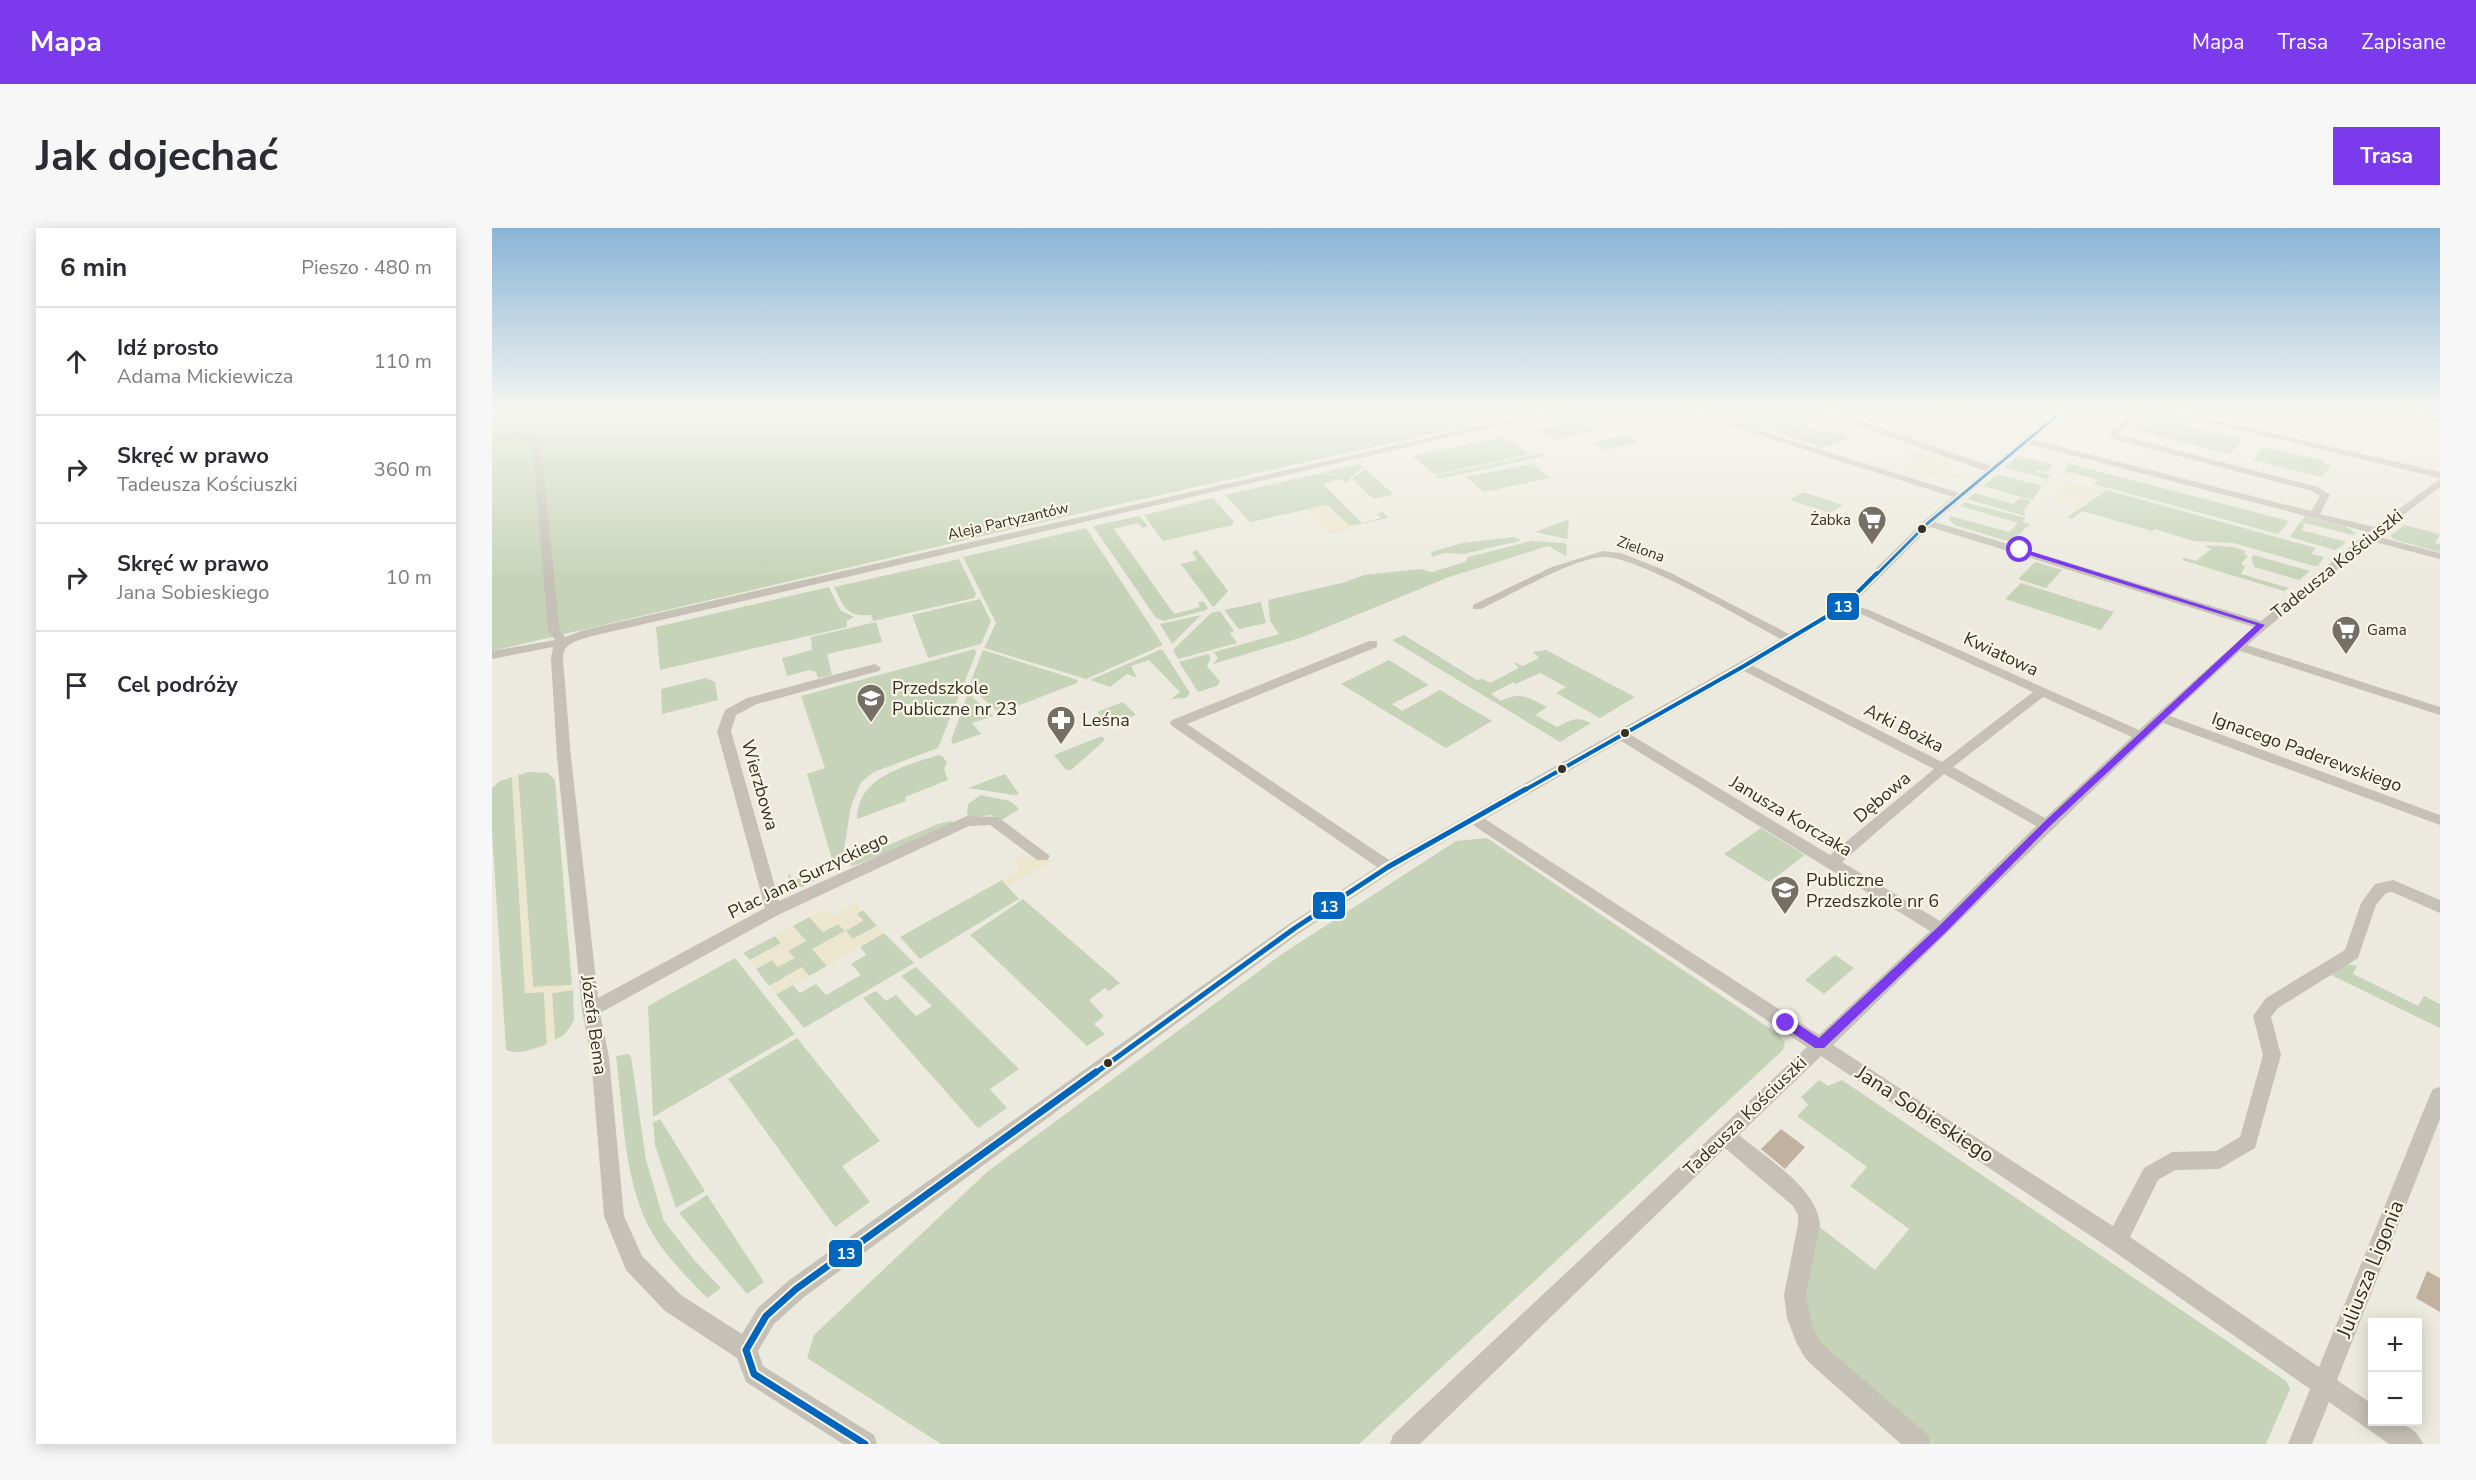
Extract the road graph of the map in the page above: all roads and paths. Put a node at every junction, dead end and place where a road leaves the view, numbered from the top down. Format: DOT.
graph roads {
  1 [pos="538,466"];
  2 [pos="1319,466"];
  3 [pos="1863,466"];
  4 [pos="1981,466"];
  5 [pos="1994,466"];
  6 [pos="2123,466"];
  7 [pos="2223,466"];
  8 [pos="2380,466"];
  9 [pos="1990,469"];
  10 [pos="2440,481"];
  11 [pos="1960,496"];
  12 [pos="2315,514"];
  13 [pos="1928,523"];
  14 [pos="2373,534"];
  15 [pos="2440,556"];
  16 [pos="1844,606"];
  17 [pos="1477,607"];
  18 [pos="2261,625"];
  19 [pos="1790,639"];
  20 [pos="563,642"];
  21 [pos="1373,644"];
  22 [pos="2238,646"];
  23 [pos="492,655"];
  24 [pos="1744,666"];
  25 [pos="875,668"];
  26 [pos="2041,692"];
  27 [pos="2440,711"];
  28 [pos="2162,718"];
  29 [pos="1621,735"];
  30 [pos="2143,737"];
  31 [pos="1943,768"];
  32 [pos="1473,818"];
  33 [pos="2440,820"];
  34 [pos="2046,825"];
  35 [pos="1042,856"];
  36 [pos="1831,863"];
  37 [pos="1388,867"];
  38 [pos="2440,907"];
  39 [pos="774,910"];
  40 [pos="1941,930"];
  41 [pos="591,1010"];
  42 [pos="1820,1044"];
  43 [pos="2440,1095"];
  44 [pos="1724,1135"];
  45 [pos="2117,1241"];
  46 [pos="746,1350"];
  47 [pos="2323,1385"];
  48 [pos="2368,1415"];
  49 [pos="2383,1426"];
  50 [pos="865,1444"];
  51 [pos="1402,1444"];
  52 [pos="1919,1444"];
  53 [pos="2300,1444"];
  54 [pos="2411,1444"];
  1 -- 20 [label="street"];
  2 -- 20 [label="street, Aleja Partyzantów"];
  3 -- 11 [label="street"];
  4 -- 9 [label="street"];
  5 -- 9 [label="street"];
  6 -- 12 [label="street"];
  7 -- 12 [label="street"];
  8 -- 10 [label="street"];
  9 -- 11 [label="street"];
  10 -- 14 [label="street, Tadeusza Kościuszki"];
  11 -- 13 [label="street"];
  12 -- 14 [label="street"];
  13 -- 16 [label="street"];
  13 -- 18 [label="street"];
  14 -- 15 [label="street"];
  14 -- 18 [label="street, Tadeusza Kościuszki"];
  16 -- 19 [label="street"];
  16 -- 26 [label="street, Kwiatowa"];
  17 -- 19 [label="street, Zielona"];
  18 -- 22 [label="street, Tadeusza Kościuszki"];
  19 -- 24 [label="street"];
  20 -- 23 [label="street"];
  20 -- 41 [label="street, Józefa Bema"];
  21 -- 37 [label="street"];
  22 -- 27 [label="street"];
  22 -- 28 [label="street, Tadeusza Kościuszki"];
  24 -- 29 [label="street"];
  24 -- 31 [label="street, Arki Bożka"];
  25 -- 39 [label="street, Wierzbowa"];
  26 -- 30 [label="street, Kwiatowa"];
  26 -- 31 [label="street, Dębowa"];
  28 -- 30 [label="street, Tadeusza Kościuszki"];
  28 -- 33 [label="street, Ignacego Paderewskiego"];
  29 -- 32 [label="street"];
  29 -- 36 [label="street, Janusza Korczaka"];
  30 -- 34 [label="street, Tadeusza Kościuszki"];
  31 -- 34 [label="street, Arki Bożka"];
  31 -- 36 [label="street, Dębowa"];
  32 -- 37 [label="street"];
  32 -- 42 [label="street, Jana Sobieskiego"];
  34 -- 40 [label="street, Tadeusza Kościuszki"];
  35 -- 39 [label="street, Plac Jana Surzyckiego"];
  36 -- 40 [label="street, Janusza Korczaka"];
  37 -- 46 [label="street"];
  38 -- 45 [label="street"];
  39 -- 41 [label="street, Plac Jana Surzyckiego"];
  40 -- 42 [label="street, Tadeusza Kościuszki"];
  41 -- 46 [label="street, Józefa Bema"];
  42 -- 44 [label="street, Tadeusza Kościuszki"];
  42 -- 45 [label="street, Jana Sobieskiego"];
  43 -- 47 [label="street, Juliusza Ligonia"];
  44 -- 51 [label="street, Tadeusza Kościuszki"];
  44 -- 52 [label="street"];
  45 -- 47 [label="street, Jana Sobieskiego"];
  46 -- 50 [label="street"];
  47 -- 48 [label="street, Jana Sobieskiego"];
  47 -- 53 [label="street, Juliusza Ligonia"];
  49 -- 54 [label="street"];
}
